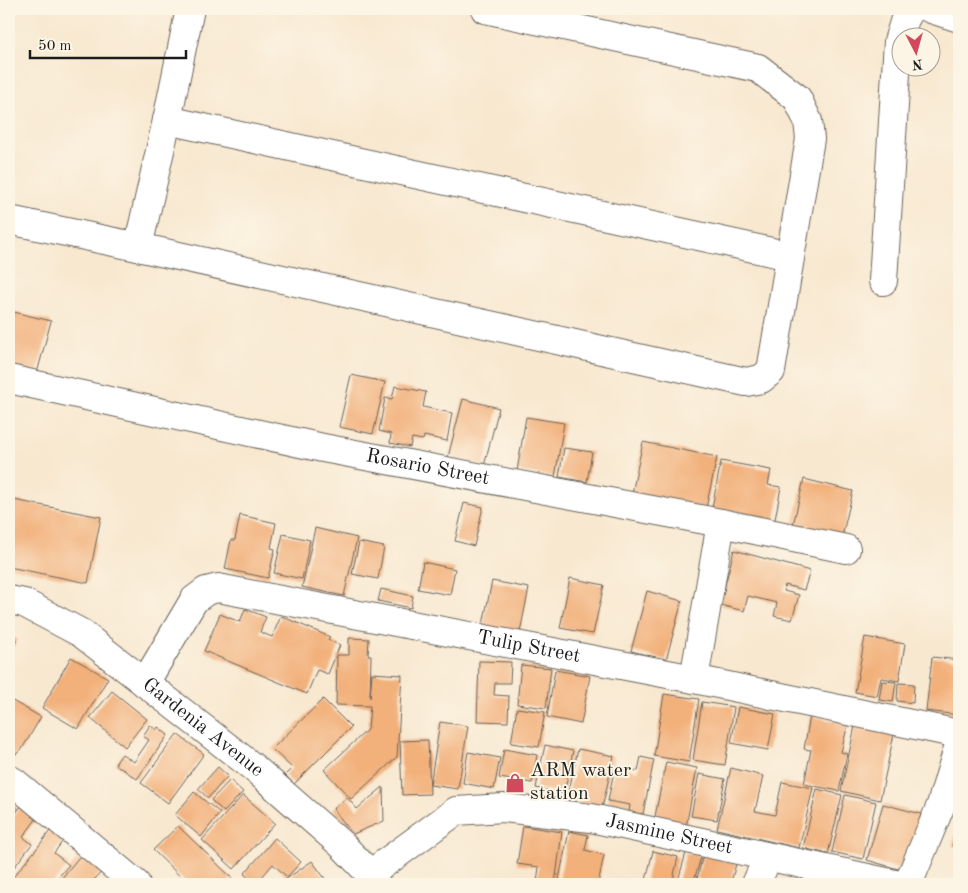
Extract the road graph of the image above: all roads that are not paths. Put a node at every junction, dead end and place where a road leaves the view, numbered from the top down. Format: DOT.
graph roads {
  1 [pos="190,9"];
  2 [pos="485,9"];
  3 [pos="910,9"];
  4 [pos="931,9"];
  5 [pos="959,18"];
  6 [pos="167,120"];
  7 [pos="9,220"];
  8 [pos="138,247"];
  9 [pos="790,256"];
  10 [pos="883,280"];
  11 [pos="9,378"];
  12 [pos="721,523"];
  13 [pos="846,549"];
  14 [pos="9,600"];
  15 [pos="694,679"];
  16 [pos="145,683"];
  17 [pos="959,734"];
  18 [pos="959,745"];
  19 [pos="9,779"];
  20 [pos="768,857"];
  21 [pos="372,879"];
  22 [pos="136,884"];
  23 [pos="756,884"];
  24 [pos="895,884"];
  25 [pos="908,884"];
  1 -- 6 [label="street"];
  2 -- 9 [label="street"];
  3 -- 10 [label="street"];
  4 -- 5 [label="street"];
  6 -- 8 [label="street"];
  6 -- 9 [label="street"];
  7 -- 8 [label="street"];
  8 -- 9 [label="street"];
  11 -- 12 [label="street, Rosario Street"];
  12 -- 13 [label="street, Rosario Street"];
  12 -- 15 [label="street"];
  14 -- 16 [label="street, Gardenia Avenue"];
  15 -- 16 [label="street, Tulip Street"];
  15 -- 17 [label="street, Tulip Street"];
  16 -- 21 [label="street, Gardenia Avenue"];
  18 -- 25 [label="street"];
  19 -- 22 [label="street"];
  20 -- 21 [label="street, Jasmine Street"];
  20 -- 23 [label="street"];
  20 -- 24 [label="street, Jasmine Street"];
}
